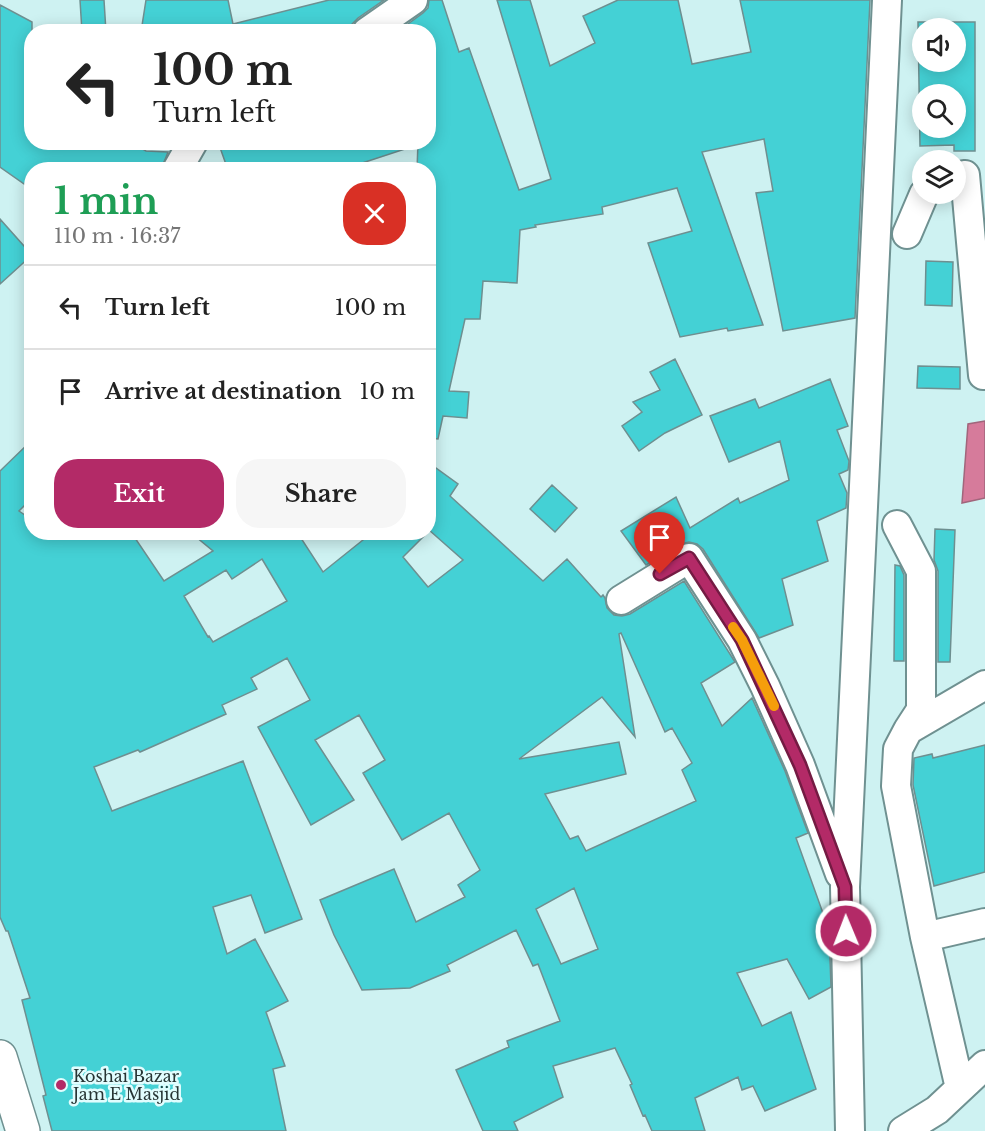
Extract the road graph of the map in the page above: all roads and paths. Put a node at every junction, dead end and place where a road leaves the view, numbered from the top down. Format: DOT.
graph roads {
  1 [pos="413,0"];
  2 [pos="887,0"];
  3 [pos="378,24"];
  4 [pos="969,177"];
  5 [pos="920,204"];
  6 [pos="907,234"];
  7 [pos="985,375"];
  8 [pos="897,525"];
  9 [pos="621,600"];
  10 [pos="985,685"];
  11 [pos="908,730"];
  12 [pos="845,887"];
  13 [pos="985,923"];
  14 [pos="925,937"];
  15 [pos="0,1057"];
  16 [pos="985,1065"];
  17 [pos="960,1088"];
  18 [pos="23,1131"];
  19 [pos="850,1131"];
  20 [pos="903,1131"];
  1 -- 3 [label="street"];
  2 -- 12 [label="street"];
  4 -- 7 [label="street"];
  5 -- 6 [label="street"];
  8 -- 11 [label="street"];
  9 -- 12 [label="street"];
  10 -- 11 [label="street"];
  11 -- 14 [label="street"];
  12 -- 19 [label="street"];
  13 -- 14 [label="street"];
  14 -- 17 [label="street"];
  15 -- 18 [label="street"];
  16 -- 17 [label="street"];
  17 -- 20 [label="street"];
}
